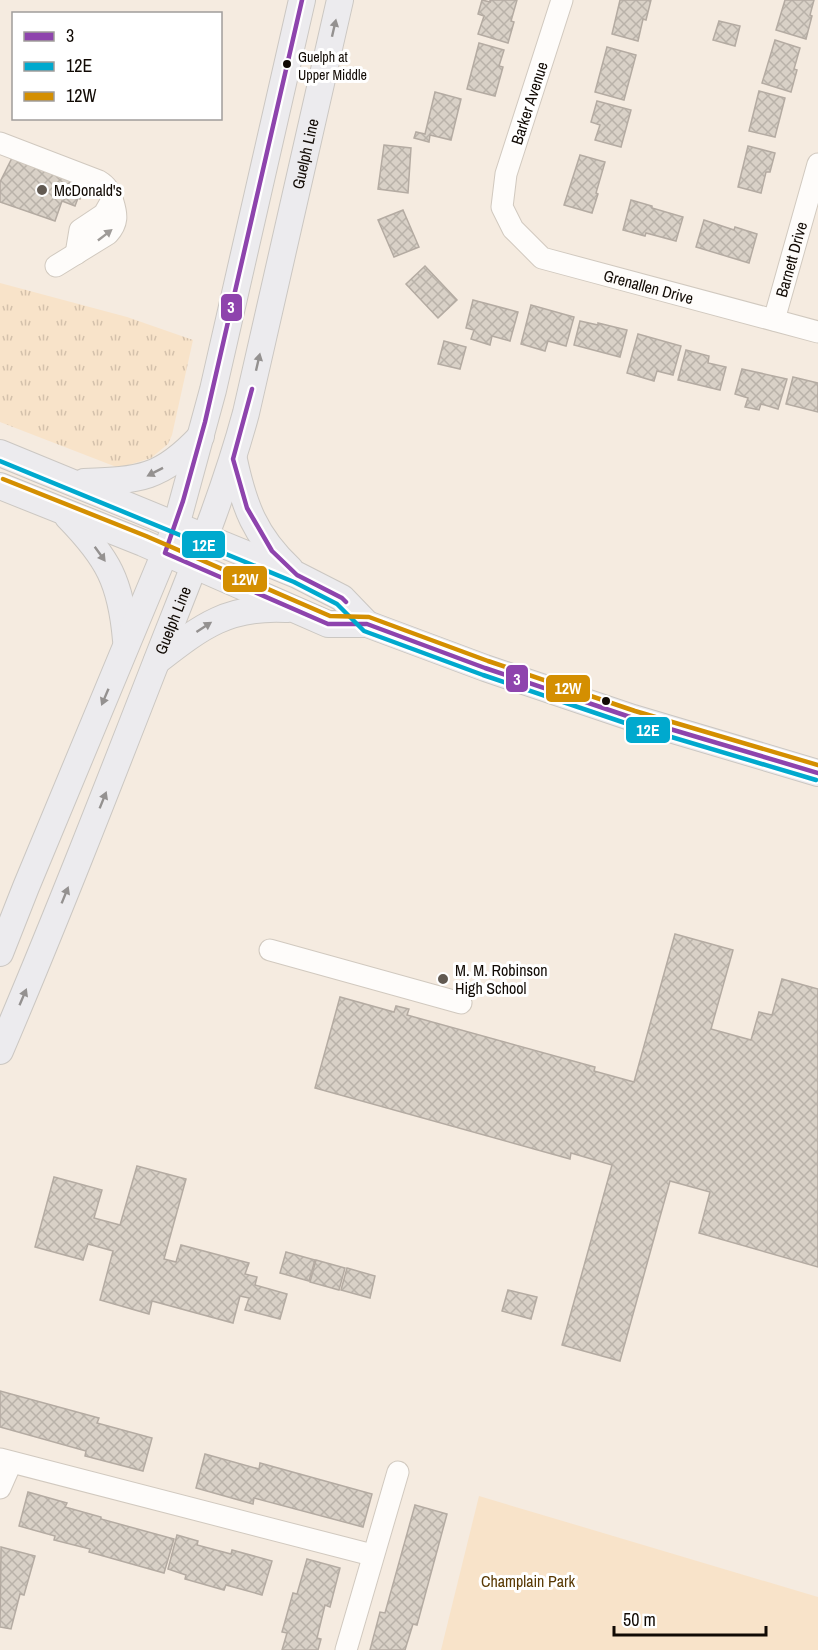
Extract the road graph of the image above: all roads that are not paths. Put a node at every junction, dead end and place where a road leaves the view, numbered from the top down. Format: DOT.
graph roads {
  1 [pos="340,0"];
  2 [pos="562,0"];
  3 [pos="301,5"];
  4 [pos="323,72"];
  5 [pos="0,143"];
  6 [pos="818,164"];
  7 [pos="502,207"];
  8 [pos="56,266"];
  9 [pos="774,320"];
  10 [pos="818,332"];
  11 [pos="201,436"];
  12 [pos="0,453"];
  13 [pos="233,459"];
  14 [pos="70,482"];
  15 [pos="0,486"];
  16 [pos="61,510"];
  17 [pos="176,526"];
  18 [pos="206,538"];
  19 [pos="165,553"];
  20 [pos="194,566"];
  21 [pos="297,575"];
  22 [pos="292,609"];
  23 [pos="367,624"];
  24 [pos="126,643"];
  25 [pos="157,661"];
  26 [pos="818,773"];
  27 [pos="270,950"];
  28 [pos="0,953"];
  29 [pos="461,1003"];
  30 [pos="0,1051"];
  31 [pos="6,1461"];
  32 [pos="398,1472"];
  33 [pos="0,1488"];
  34 [pos="372,1555"];
  35 [pos="346,1650"];
  4 -- 1 [label="main road, Guelph Line, one-way"];
  2 -- 7 [label="street, Barker Avenue"];
  3 -- 4 [label="main road"];
  3 -- 11 [label="main road, Guelph Line"];
  13 -- 4 [label="main road, Guelph Line, one-way"];
  8 -- 5 [label="street, one-way"];
  6 -- 9 [label="street, Barnett Drive"];
  7 -- 9 [label="street, Grenallen Drive"];
  9 -- 10 [label="street, Grenallen Drive"];
  11 -- 14 [label="main road, one-way"];
  11 -- 17 [label="main road, Guelph Line"];
  12 -- 14 [label="main road"];
  13 -- 18 [label="main road, Guelph Line"];
  13 -- 21 [label="main road"];
  14 -- 17 [label="main road"];
  15 -- 16 [label="main road"];
  16 -- 19 [label="main road"];
  16 -- 24 [label="main road, one-way"];
  17 -- 18 [label="main road"];
  17 -- 19 [label="main road, Guelph Line"];
  18 -- 20 [label="main road, Guelph Line"];
  18 -- 21 [label="main road"];
  19 -- 20 [label="main road"];
  19 -- 24 [label="main road, Guelph Line"];
  20 -- 22 [label="main road"];
  20 -- 25 [label="main road, Guelph Line"];
  21 -- 23 [label="main road"];
  22 -- 23 [label="main road"];
  25 -- 22 [label="main road, one-way"];
  23 -- 26 [label="main road"];
  24 -- 28 [label="main road, Guelph Line, one-way"];
  30 -- 25 [label="main road, Guelph Line, one-way"];
  27 -- 29 [label="street"];
  31 -- 33 [label="street"];
  31 -- 34 [label="street"];
  32 -- 34 [label="street"];
  34 -- 35 [label="street"];
}
